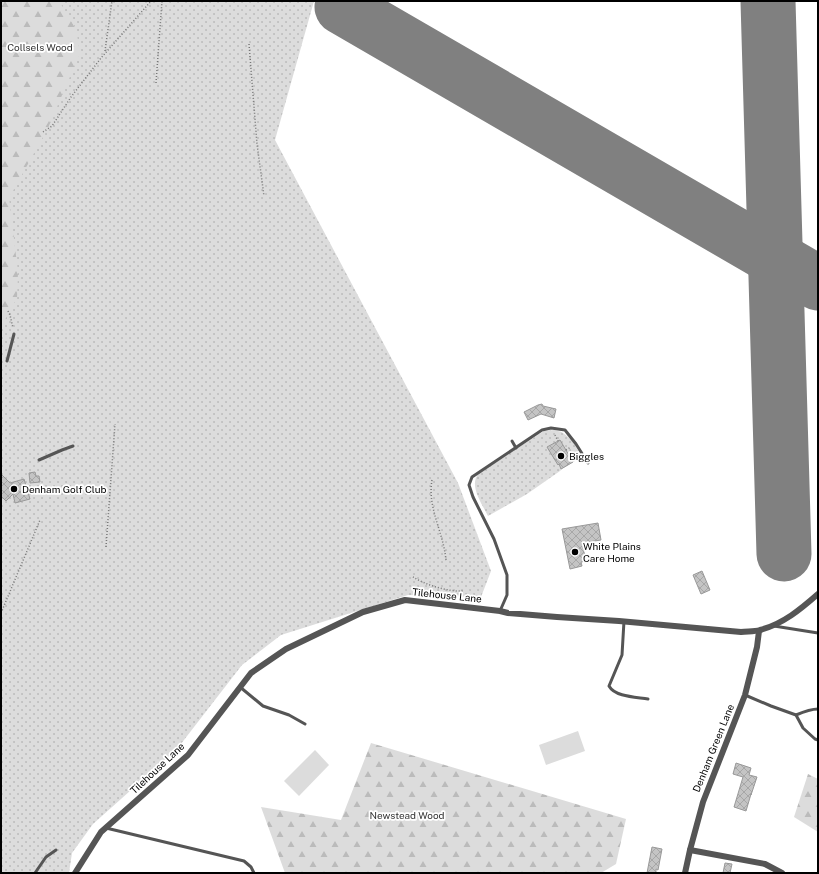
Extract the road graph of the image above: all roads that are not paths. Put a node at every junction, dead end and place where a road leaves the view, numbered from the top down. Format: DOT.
graph roads {
  1 [pos="14,334"];
  2 [pos="7,361"];
  3 [pos="512,441"];
  4 [pos="73,446"];
  5 [pos="516,448"];
  6 [pos="39,460"];
  7 [pos="588,463"];
  8 [pos="818,594"];
  9 [pos="500,611"];
  10 [pos="624,622"];
  11 [pos="772,626"];
  12 [pos="759,631"];
  13 [pos="818,633"];
  14 [pos="240,687"];
  15 [pos="746,695"];
  16 [pos="648,699"];
  17 [pos="818,709"];
  18 [pos="796,715"];
  19 [pos="305,724"];
  20 [pos="818,740"];
  21 [pos="105,828"];
  22 [pos="56,850"];
  23 [pos="690,850"];
  24 [pos="35,873"];
  25 [pos="75,873"];
  26 [pos="254,873"];
  27 [pos="685,873"];
  28 [pos="782,873"];
  1 -- 2 [label="lane"];
  3 -- 5 [label="lane"];
  4 -- 6 [label="lane"];
  5 -- 7 [label="lane"];
  5 -- 9 [label="lane"];
  8 -- 11 [label="street, Tilehouse Lane"];
  9 -- 10 [label="street, Tilehouse Lane"];
  9 -- 14 [label="street, Tilehouse Lane"];
  10 -- 12 [label="street, Tilehouse Lane"];
  10 -- 16 [label="lane"];
  11 -- 12 [label="street, Tilehouse Lane"];
  11 -- 13 [label="lane"];
  12 -- 15 [label="street, Denham Green Lane"];
  14 -- 19 [label="lane"];
  14 -- 21 [label="street, Tilehouse Lane"];
  15 -- 18 [label="lane"];
  15 -- 23 [label="street, Denham Green Lane"];
  17 -- 18 [label="lane"];
  18 -- 20 [label="lane"];
  21 -- 25 [label="street, Tilehouse Lane"];
  21 -- 26 [label="lane"];
  22 -- 24 [label="lane"];
  23 -- 27 [label="street, Denham Green Lane"];
  23 -- 28 [label="street"];
}
